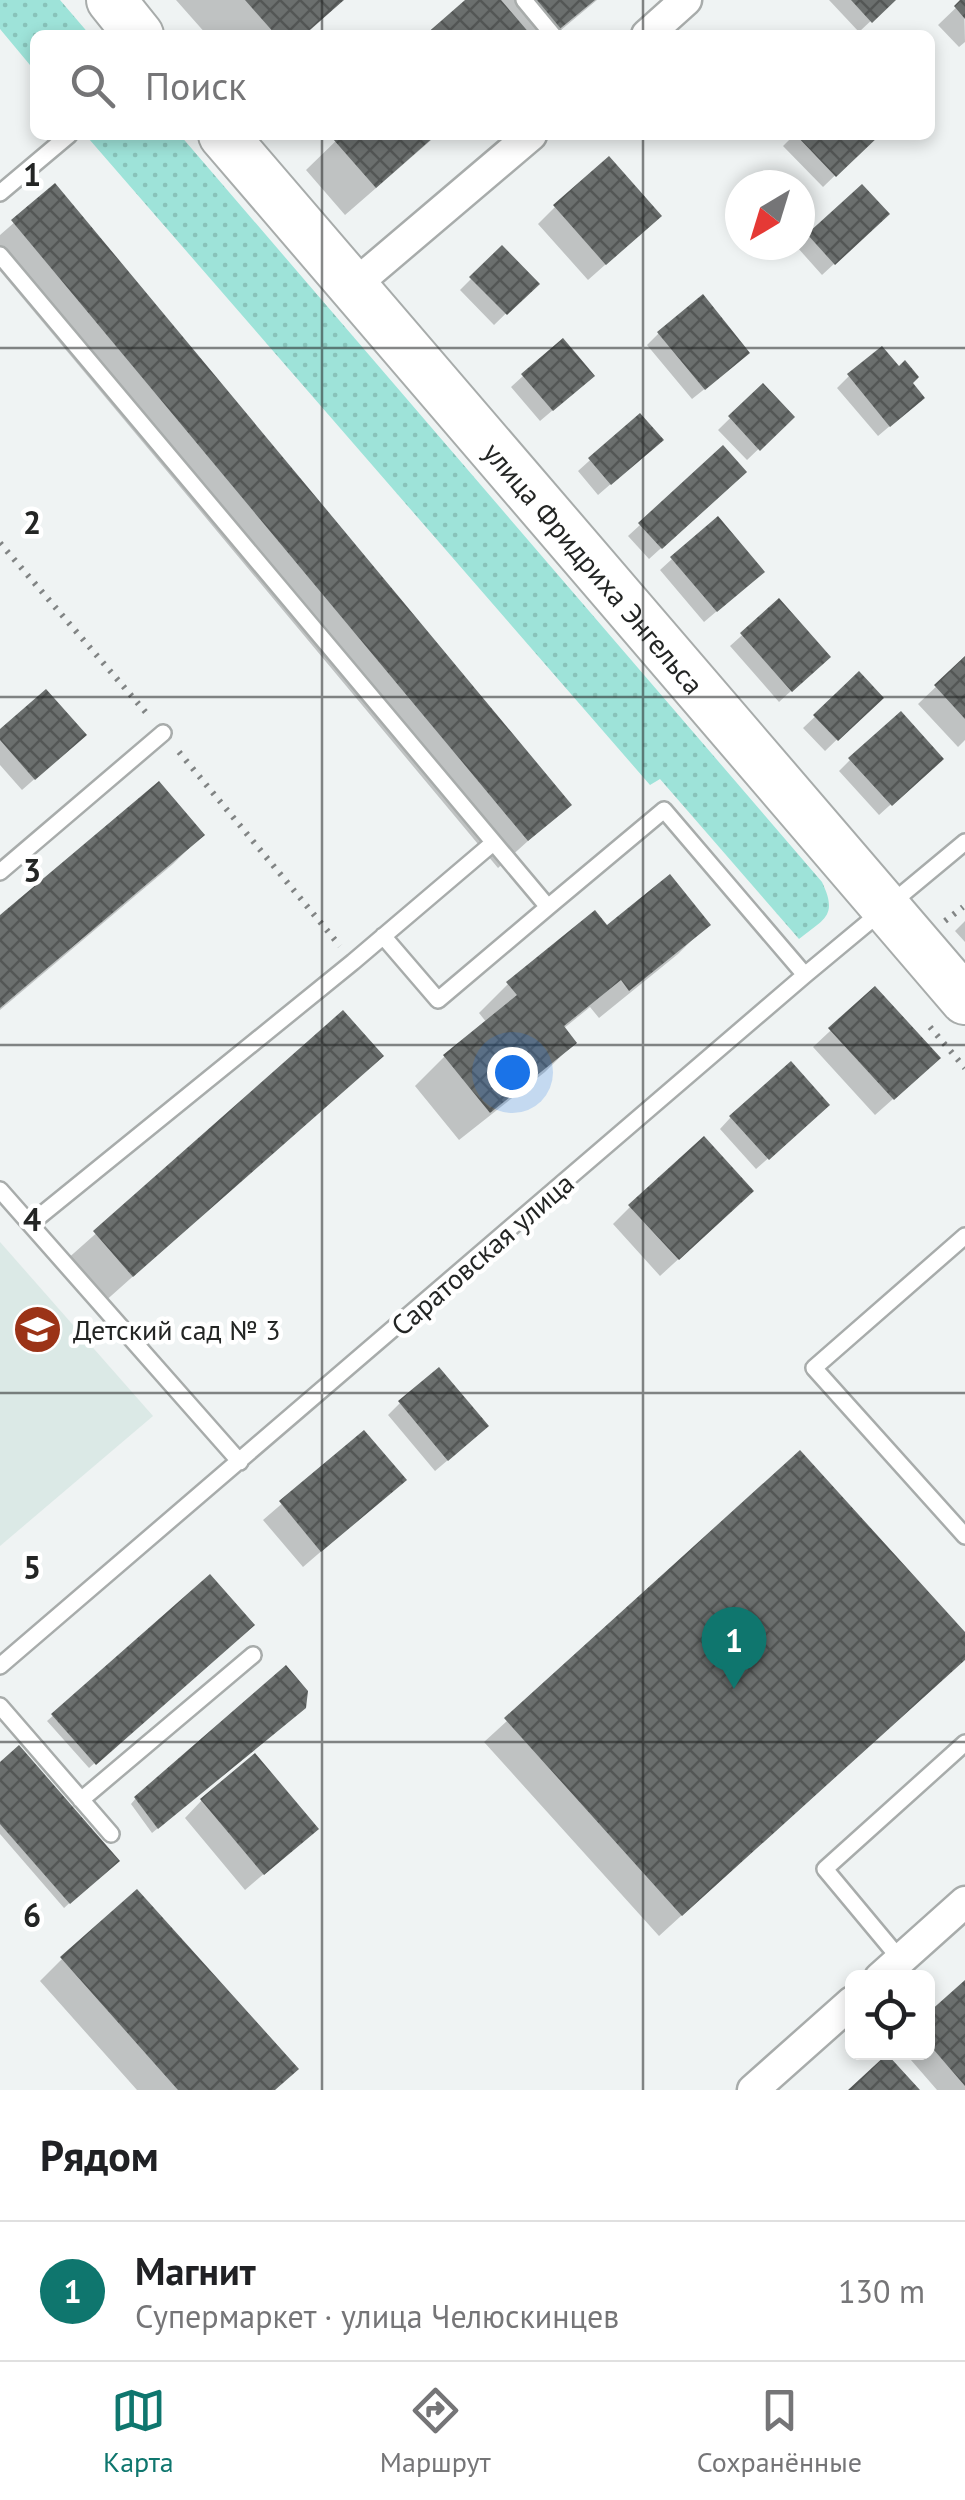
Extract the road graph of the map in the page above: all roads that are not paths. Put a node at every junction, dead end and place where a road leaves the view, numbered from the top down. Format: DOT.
graph roads {
  1 [pos="111,0"];
  2 [pos="524,0"];
  3 [pos="686,0"];
  4 [pos="135,30"];
  5 [pos="550,30"];
  6 [pos="653,30"];
  7 [pos="63,140"];
  8 [pos="227,140"];
  9 [pos="525,140"];
  10 [pos="0,193"];
  11 [pos="0,254"];
  12 [pos="352,287"];
  13 [pos="163,733"];
  14 [pos="965,842"];
  15 [pos="493,843"];
  16 [pos="0,872"];
  17 [pos="548,908"];
  18 [pos="886,910"];
  19 [pos="382,936"];
  20 [pos="805,975"];
  21 [pos="965,1000"];
  22 [pos="0,1190"];
  23 [pos="30,1224"];
  24 [pos="965,1236"];
  25 [pos="240,1462"];
  26 [pos="965,1536"];
  27 [pos="253,1654"];
  28 [pos="0,1666"];
  29 [pos="0,1706"];
  30 [pos="965,1743"];
  31 [pos="82,1800"];
  32 [pos="110,1834"];
  33 [pos="965,1902"];
  34 [pos="890,1968"];
  35 [pos="845,2008"];
  36 [pos="753,2090"];
  1 -- 4 [label="main road"];
  2 -- 5 [label="lane"];
  3 -- 6 [label="street"];
  7 -- 10 [label="lane"];
  8 -- 12 [label="main road, улица Фридриха Энгельса"];
  9 -- 12 [label="street"];
  11 -- 15 [label="lane"];
  12 -- 18 [label="main road, улица Фридриха Энгельса"];
  13 -- 16 [label="lane"];
  14 -- 18 [label="lane, Саратовская улица"];
  15 -- 17 [label="lane"];
  15 -- 19 [label="lane"];
  17 -- 19 [label="lane"];
  17 -- 20 [label="lane"];
  18 -- 20 [label="lane, Саратовская улица"];
  18 -- 21 [label="main road, улица Фридриха Энгельса"];
  19 -- 23 [label="lane"];
  20 -- 25 [label="lane, Саратовская улица"];
  22 -- 23 [label="lane"];
  23 -- 25 [label="lane"];
  24 -- 26 [label="lane"];
  25 -- 28 [label="lane, Саратовская улица"];
  27 -- 31 [label="lane"];
  29 -- 31 [label="lane"];
  30 -- 34 [label="lane"];
  31 -- 32 [label="lane"];
  33 -- 34 [label="street"];
  35 -- 36 [label="street"];
}
